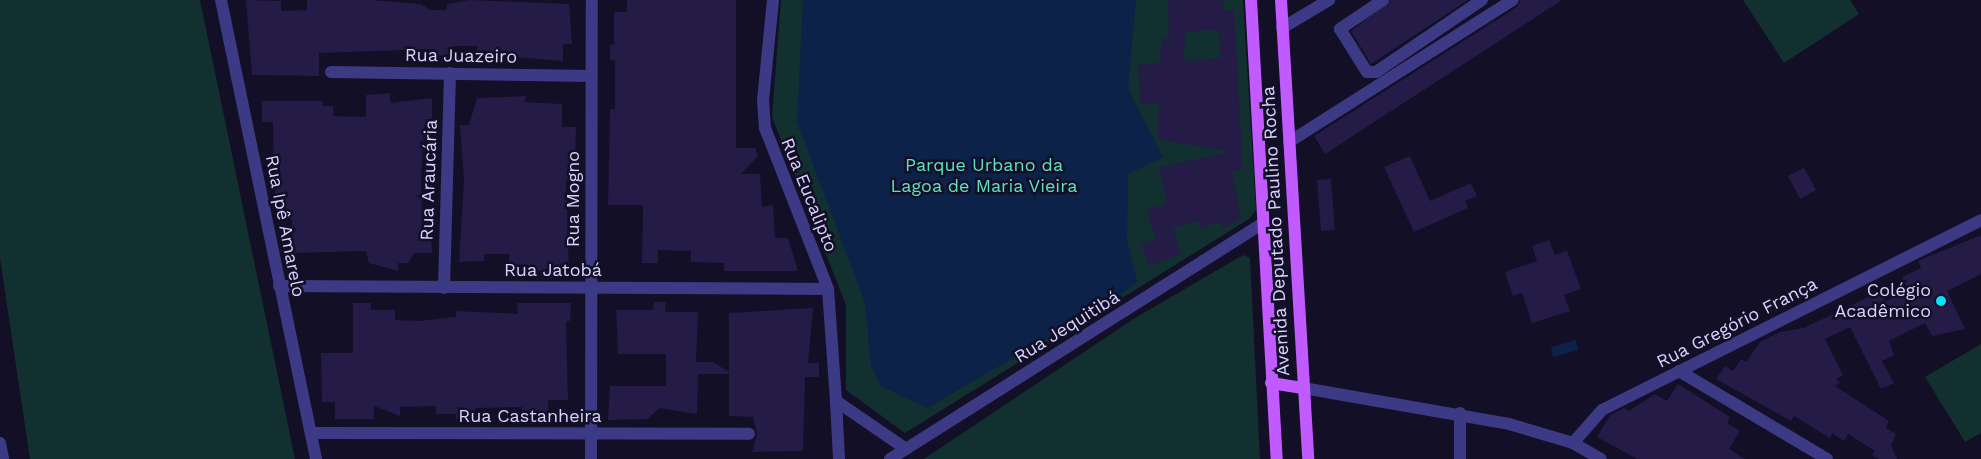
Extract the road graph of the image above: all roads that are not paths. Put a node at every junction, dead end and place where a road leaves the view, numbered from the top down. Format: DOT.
graph roads {
  1 [pos="221,0"];
  2 [pos="592,0"];
  3 [pos="773,0"];
  4 [pos="1251,0"];
  5 [pos="1281,0"];
  6 [pos="1329,0"];
  7 [pos="1383,0"];
  8 [pos="1482,0"];
  9 [pos="1513,0"];
  10 [pos="1282,28"];
  11 [pos="330,72"];
  12 [pos="450,73"];
  13 [pos="591,76"];
  14 [pos="1289,142"];
  15 [pos="1981,220"];
  16 [pos="1262,224"];
  17 [pos="279,286"];
  18 [pos="591,287"];
  19 [pos="444,288"];
  20 [pos="828,289"];
  21 [pos="1679,371"];
  22 [pos="1271,383"];
  23 [pos="1303,388"];
  24 [pos="836,401"];
  25 [pos="1460,413"];
  26 [pos="311,433"];
  27 [pos="591,434"];
  28 [pos="749,434"];
  29 [pos="0,442"];
  30 [pos="1573,443"];
  31 [pos="906,449"];
  32 [pos="3,459"];
  33 [pos="316,459"];
  34 [pos="591,459"];
  35 [pos="839,459"];
  36 [pos="890,459"];
  37 [pos="1277,459"];
  38 [pos="1308,459"];
  39 [pos="1460,459"];
  40 [pos="1601,459"];
  41 [pos="1827,459"];
  1 -- 17 [label="street, Rua Ipê Amarelo"];
  2 -- 13 [label="street, Rua Mogno"];
  3 -- 20 [label="street, Rua Eucalipto"];
  4 -- 16 [label="main road, Avenida Deputado Paulino Rocha"];
  5 -- 10 [label="main road, Avenida Deputado Paulino Rocha"];
  6 -- 10 [label="street"];
  7 -- 8 [label="street"];
  9 -- 14 [label="street"];
  10 -- 14 [label="main road, Avenida Deputado Paulino Rocha"];
  11 -- 12 [label="street, Rua Juazeiro"];
  12 -- 13 [label="street, Rua Juazeiro"];
  12 -- 19 [label="street, Rua Araucária"];
  13 -- 18 [label="street, Rua Mogno"];
  14 -- 23 [label="main road, Avenida Deputado Paulino Rocha"];
  15 -- 21 [label="street, Rua Gregório França"];
  16 -- 22 [label="main road, Avenida Deputado Paulino Rocha"];
  16 -- 31 [label="street, Rua Jequitibá"];
  17 -- 19 [label="street, Rua Jatobá"];
  17 -- 26 [label="street, Rua Ipê Amarelo"];
  18 -- 19 [label="street, Rua Jatobá"];
  18 -- 20 [label="street, Rua Jatobá"];
  18 -- 27 [label="street, Rua Mogno"];
  20 -- 24 [label="street, Rua Eucalipto"];
  21 -- 30 [label="street, Rua Gregório França"];
  21 -- 41 [label="street"];
  22 -- 23 [label="main road"];
  22 -- 37 [label="main road, Avenida Deputado Paulino Rocha"];
  23 -- 25 [label="street"];
  23 -- 38 [label="main road, Avenida Deputado Paulino Rocha"];
  24 -- 31 [label="street"];
  24 -- 35 [label="street, Rua Eucalipto"];
  25 -- 30 [label="street"];
  25 -- 39 [label="street"];
  26 -- 27 [label="street, Rua Castanheira"];
  26 -- 33 [label="street, Rua Ipê Amarelo"];
  27 -- 28 [label="street, Rua Castanheira"];
  27 -- 34 [label="street, Rua Mogno"];
  29 -- 32 [label="street"];
  30 -- 40 [label="street"];
  31 -- 36 [label="street, Rua Jequitibá"];
}
